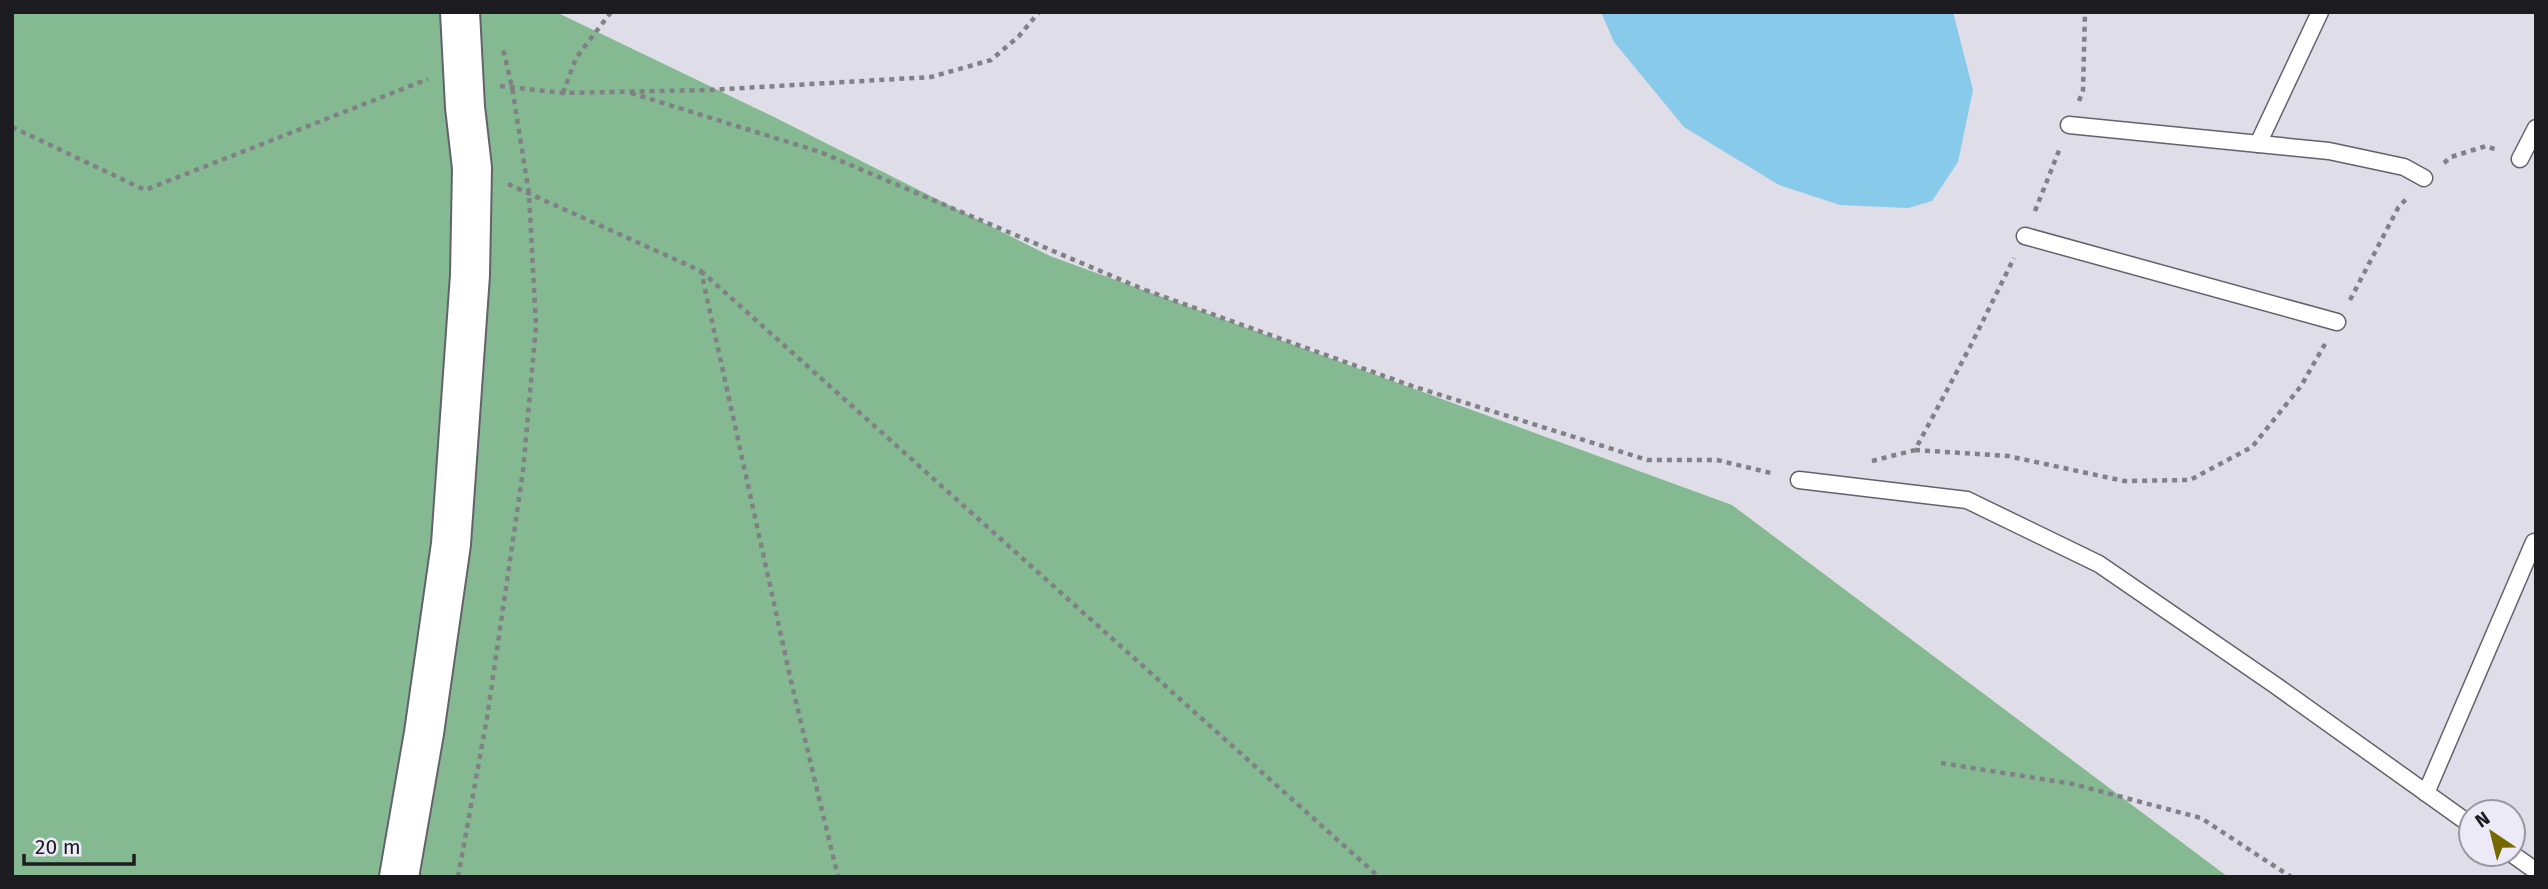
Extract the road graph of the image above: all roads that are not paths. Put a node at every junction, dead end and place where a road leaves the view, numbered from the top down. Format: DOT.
graph roads {
  1 [pos="460,12"];
  2 [pos="2320,12"];
  3 [pos="2069,125"];
  4 [pos="2536,128"];
  5 [pos="2258,144"];
  6 [pos="2520,159"];
  7 [pos="2424,178"];
  8 [pos="2025,236"];
  9 [pos="2337,322"];
  10 [pos="1798,480"];
  11 [pos="2534,542"];
  12 [pos="2426,793"];
  13 [pos="2457,815"];
  14 [pos="399,877"];
  1 -- 14 [label="street"];
  2 -- 5 [label="lane"];
  3 -- 5 [label="lane"];
  4 -- 6 [label="lane"];
  5 -- 7 [label="lane"];
  8 -- 9 [label="lane"];
  10 -- 12 [label="lane"];
  11 -- 12 [label="lane"];
  12 -- 13 [label="lane"];
}
